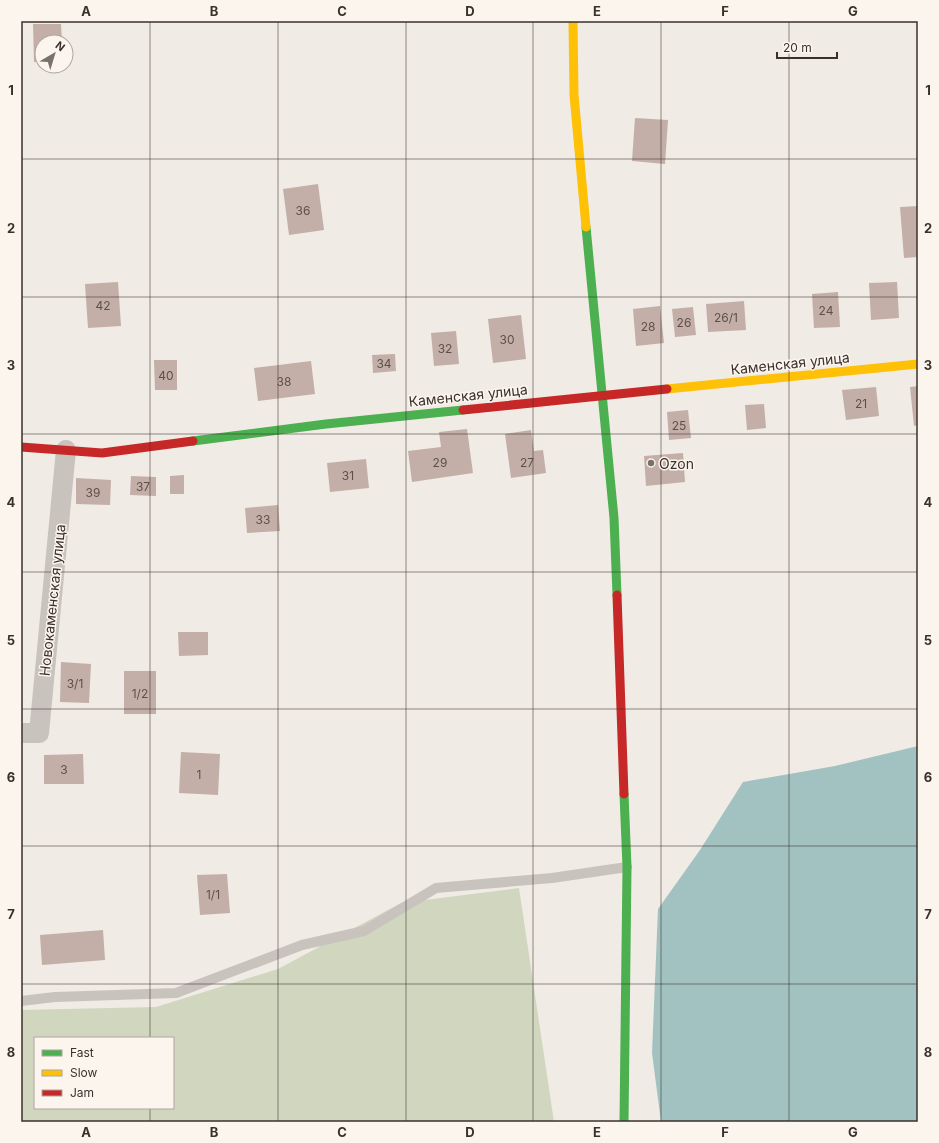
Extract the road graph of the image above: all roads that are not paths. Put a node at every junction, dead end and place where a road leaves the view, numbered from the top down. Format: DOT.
graph roads {
  1 [pos="573,21"];
  2 [pos="918,364"];
  3 [pos="602,396"];
  4 [pos="21,447"];
  5 [pos="66,450"];
  6 [pos="21,732"];
  7 [pos="627,867"];
  8 [pos="21,1000"];
  9 [pos="624,1122"];
  1 -- 3 [label="street"];
  2 -- 3 [label="street, Каменская улица"];
  3 -- 5 [label="street, Каменская улица"];
  3 -- 7 [label="street"];
  4 -- 5 [label="street, Каменская улица"];
  5 -- 6 [label="street, Новокаменская улица"];
  7 -- 8 [label="lane"];
  7 -- 9 [label="street"];
}
